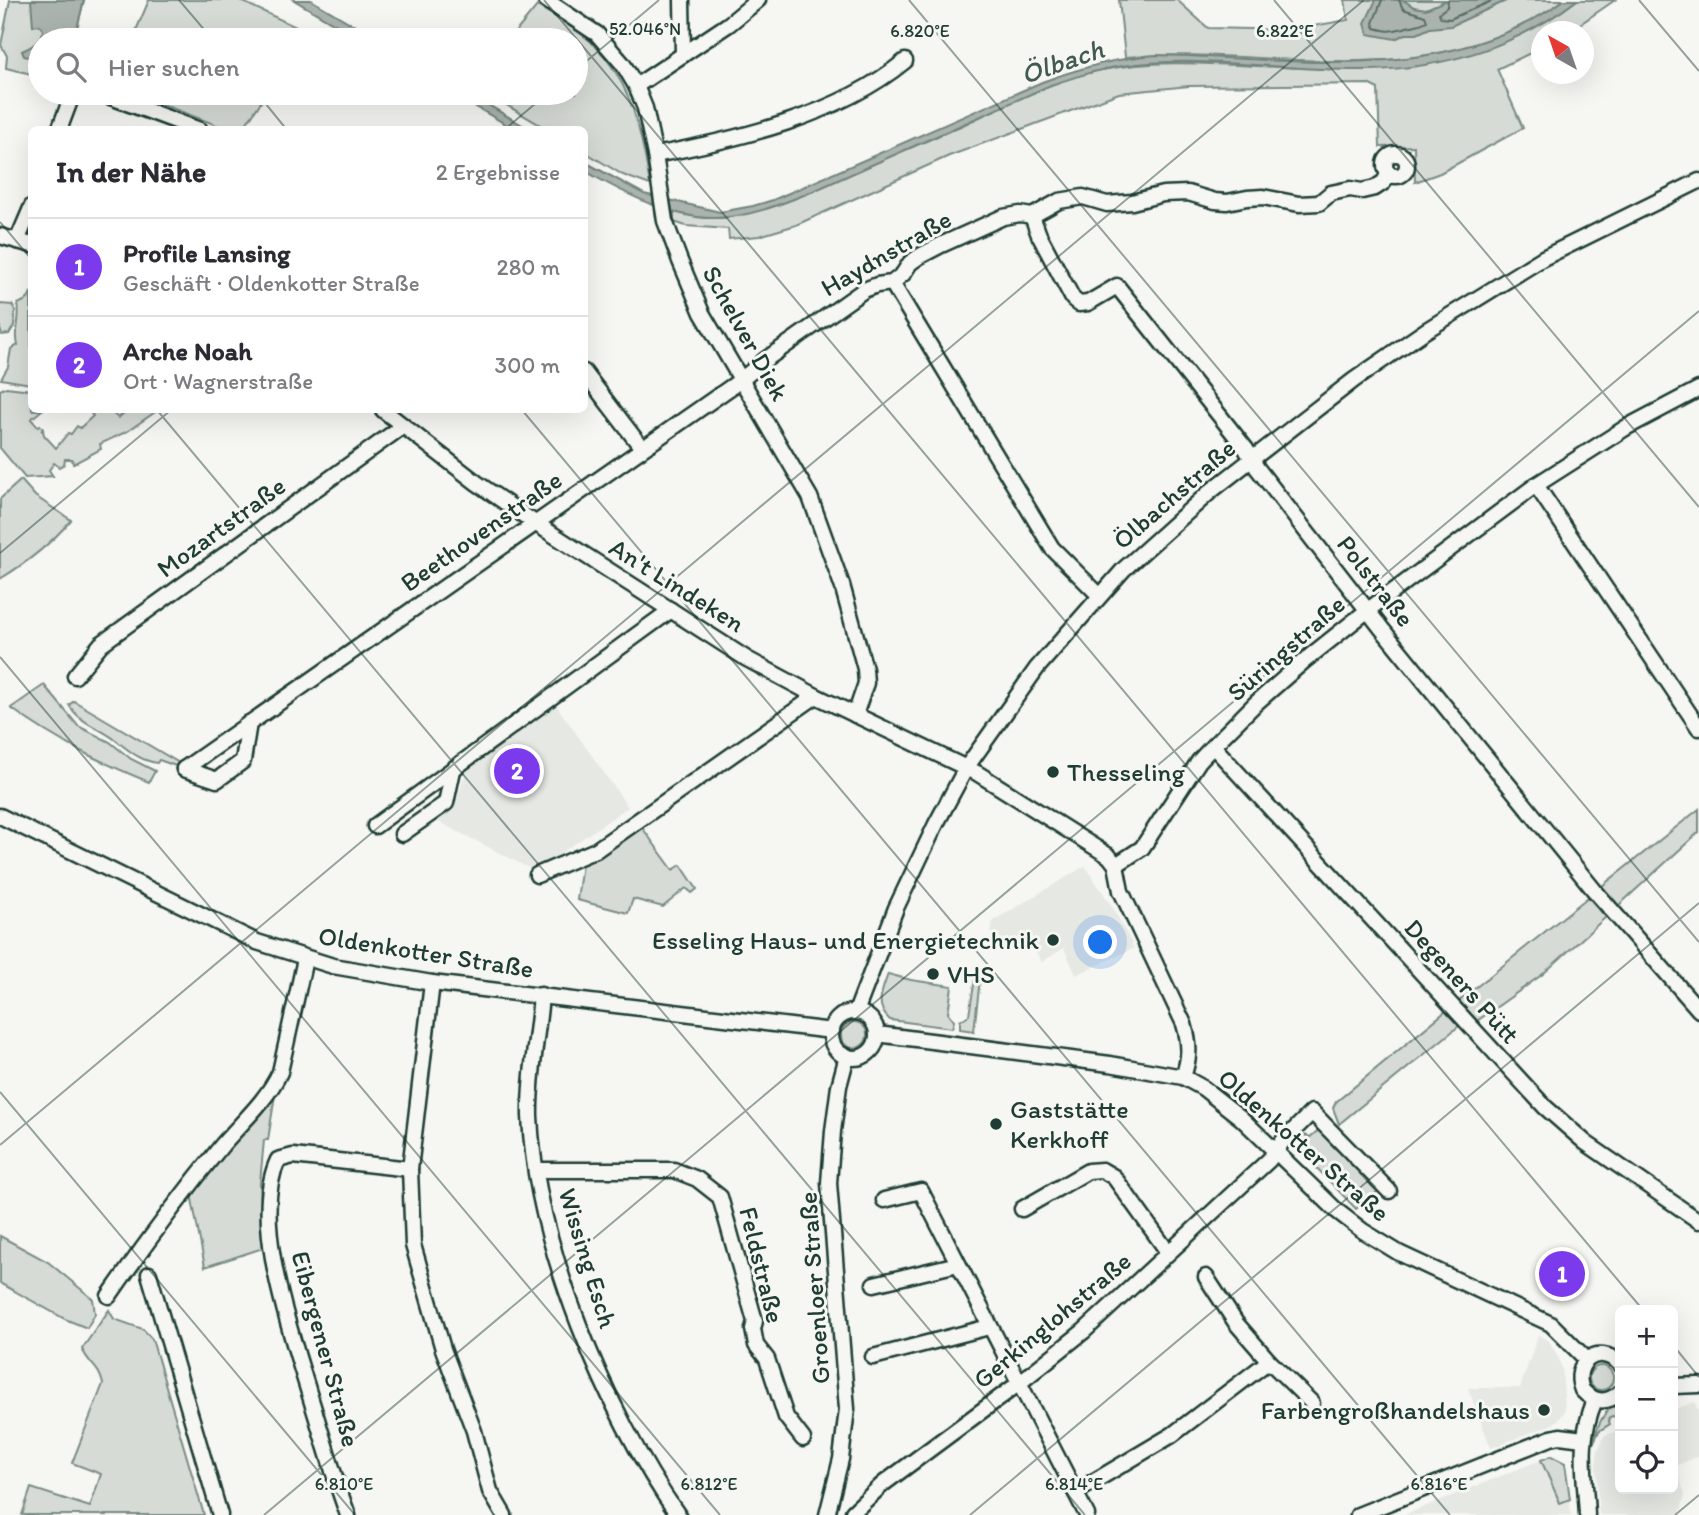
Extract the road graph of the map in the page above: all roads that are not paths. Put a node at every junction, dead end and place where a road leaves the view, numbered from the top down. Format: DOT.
graph roads {
  1 [pos="546,0"];
  2 [pos="682,0"];
  3 [pos="758,0"];
  4 [pos="683,55"];
  5 [pos="905,61"];
  6 [pos="636,86"];
  7 [pos="68,105"];
  8 [pos="132,105"];
  9 [pos="61,126"];
  10 [pos="189,126"];
  11 [pos="655,155"];
  12 [pos="1389,173"];
  13 [pos="1699,181"];
  14 [pos="1032,216"];
  15 [pos="28,224"];
  16 [pos="0,236"];
  17 [pos="24,243"];
  18 [pos="892,282"];
  19 [pos="588,377"];
  20 [pos="741,380"];
  21 [pos="1699,389"];
  22 [pos="387,413"];
  23 [pos="403,426"];
  24 [pos="642,447"];
  25 [pos="1252,458"];
  26 [pos="1536,485"];
  27 [pos="535,523"];
  28 [pos="1099,595"];
  29 [pos="671,610"];
  30 [pos="1368,610"];
  31 [pos="75,676"];
  32 [pos="816,696"];
  33 [pos="855,715"];
  34 [pos="249,723"];
  35 [pos="1699,728"];
  36 [pos="1213,746"];
  37 [pos="966,768"];
  38 [pos="453,770"];
  39 [pos="0,816"];
  40 [pos="375,826"];
  41 [pos="402,834"];
  42 [pos="1116,865"];
  43 [pos="537,875"];
  44 [pos="305,959"];
  45 [pos="432,982"];
  46 [pos="541,995"];
  47 [pos="1699,1010"];
  48 [pos="856,1012"];
  49 [pos="832,1031"];
  50 [pos="877,1034"];
  51 [pos="847,1056"];
  52 [pos="1182,1077"];
  53 [pos="1312,1112"];
  54 [pos="1275,1151"];
  55 [pos="410,1169"];
  56 [pos="536,1170"];
  57 [pos="1389,1191"];
  58 [pos="884,1200"];
  59 [pos="1022,1209"];
  60 [pos="1699,1221"];
  61 [pos="1168,1252"];
  62 [pos="958,1264"];
  63 [pos="149,1274"];
  64 [pos="1206,1277"];
  65 [pos="874,1284"];
  66 [pos="109,1296"];
  67 [pos="989,1327"];
  68 [pos="873,1357"];
  69 [pos="1587,1360"];
  70 [pos="1269,1361"];
  71 [pos="1615,1361"];
  72 [pos="1018,1384"];
  73 [pos="1699,1385"];
  74 [pos="1678,1386"];
  75 [pos="1615,1396"];
  76 [pos="1595,1400"];
  77 [pos="1312,1403"];
  78 [pos="803,1440"];
  79 [pos="1583,1440"];
  80 [pos="1076,1492"];
  81 [pos="220,1515"];
  82 [pos="348,1515"];
  83 [pos="504,1515"];
  84 [pos="678,1515"];
  85 [pos="827,1515"];
  86 [pos="854,1515"];
  87 [pos="1087,1515"];
  88 [pos="1358,1515"];
  89 [pos="1587,1515"];
  1 -- 6 [label="street, Schelver Diek"];
  2 -- 4 [label="street"];
  3 -- 4 [label="street"];
  4 -- 6 [label="street"];
  5 -- 11 [label="street"];
  6 -- 11 [label="street, Schelver Diek"];
  7 -- 9 [label="street"];
  8 -- 10 [label="street"];
  11 -- 20 [label="street, Schelver Diek"];
  12 -- 14 [label="street, Haydnstraße"];
  13 -- 25 [label="street, Ölbachstraße"];
  14 -- 18 [label="street, Haydnstraße"];
  14 -- 25 [label="street, Polstraße"];
  15 -- 17 [label="street"];
  16 -- 17 [label="street"];
  18 -- 20 [label="street, Haydnstraße"];
  18 -- 28 [label="street"];
  19 -- 24 [label="street"];
  20 -- 24 [label="street, Beethovenstraße"];
  20 -- 33 [label="street, Schelver Diek"];
  21 -- 26 [label="street, Süringstraße"];
  22 -- 23 [label="street, An't Lindeken"];
  23 -- 27 [label="street, An't Lindeken"];
  23 -- 31 [label="street, Mozartstraße"];
  24 -- 27 [label="street, Beethovenstraße"];
  25 -- 28 [label="street, Ölbachstraße"];
  25 -- 30 [label="street, Polstraße"];
  26 -- 30 [label="street, Süringstraße"];
  26 -- 35 [label="street"];
  27 -- 29 [label="street, An't Lindeken"];
  27 -- 34 [label="street, Beethovenstraße"];
  28 -- 37 [label="street, Ölbachstraße"];
  29 -- 32 [label="street, An't Lindeken"];
  29 -- 38 [label="street"];
  30 -- 36 [label="street, Süringstraße"];
  30 -- 47 [label="street, Polstraße"];
  32 -- 33 [label="street, An't Lindeken"];
  32 -- 43 [label="street"];
  33 -- 37 [label="street, An't Lindeken"];
  34 -- 34 [label="street, Beethovenstraße"];
  36 -- 42 [label="street, Süringstraße"];
  36 -- 60 [label="street, Degeners Pütt"];
  37 -- 42 [label="street, An't Lindeken"];
  37 -- 48 [label="street, Ölbachstraße"];
  38 -- 40 [label="street"];
  38 -- 41 [label="street"];
  39 -- 44 [label="street, Oldenkotter Straße"];
  42 -- 52 [label="street"];
  44 -- 45 [label="street, Oldenkotter Straße"];
  44 -- 66 [label="street"];
  45 -- 46 [label="street, Oldenkotter Straße"];
  45 -- 55 [label="street"];
  46 -- 49 [label="street, Oldenkotter Straße"];
  46 -- 56 [label="street, Wissing Esch"];
  48 -- 49 [label="street"];
  48 -- 50 [label="street"];
  49 -- 51 [label="street"];
  50 -- 51 [label="street"];
  50 -- 52 [label="street, Oldenkotter Straße"];
  51 -- 85 [label="street, Groenloer Straße"];
  52 -- 54 [label="street, Oldenkotter Straße"];
  53 -- 54 [label="street, Gerkinglohstraße"];
  53 -- 57 [label="street, Oldenkotter Straße"];
  54 -- 61 [label="street, Gerkinglohstraße"];
  54 -- 69 [label="street, Oldenkotter Straße"];
  55 -- 82 [label="street, Eibergener Straße"];
  55 -- 83 [label="street"];
  56 -- 78 [label="street, Feldstraße"];
  56 -- 84 [label="street, Wissing Esch"];
  58 -- 62 [label="street"];
  59 -- 61 [label="street"];
  61 -- 72 [label="street, Gerkinglohstraße"];
  62 -- 65 [label="street"];
  62 -- 67 [label="street"];
  63 -- 81 [label="street"];
  64 -- 70 [label="street"];
  67 -- 68 [label="street"];
  67 -- 72 [label="street"];
  69 -- 71 [label="street"];
  69 -- 76 [label="street"];
  70 -- 77 [label="street"];
  70 -- 80 [label="street"];
  72 -- 80 [label="street"];
  72 -- 86 [label="street, Gerkinglohstraße"];
  73 -- 74 [label="street"];
  75 -- 76 [label="street"];
  76 -- 79 [label="street"];
  79 -- 88 [label="street"];
  79 -- 89 [label="street"];
  80 -- 87 [label="street"];
}
